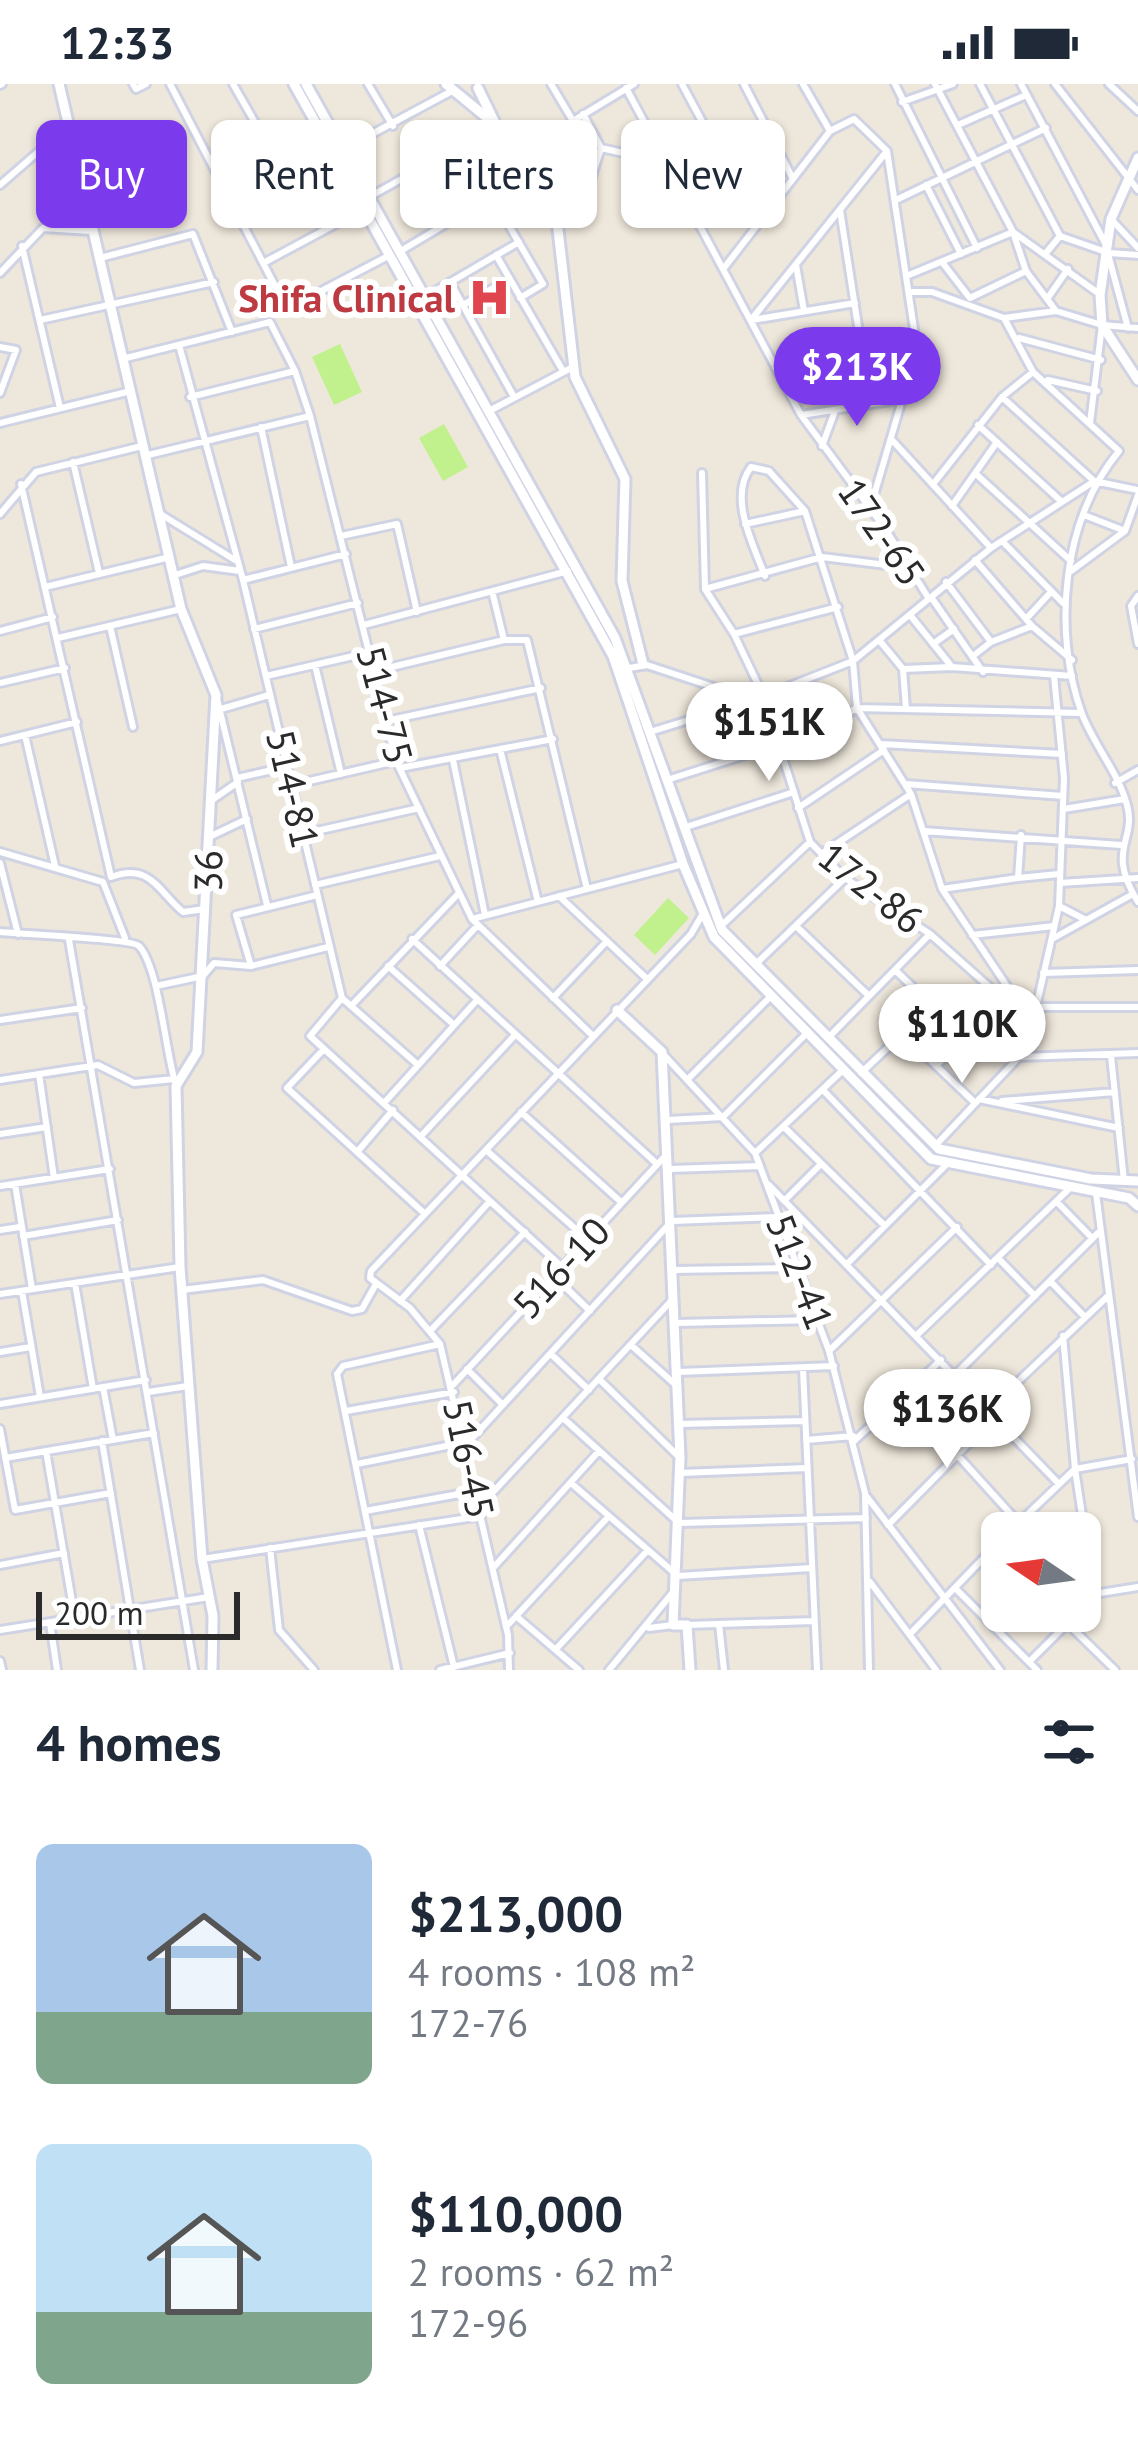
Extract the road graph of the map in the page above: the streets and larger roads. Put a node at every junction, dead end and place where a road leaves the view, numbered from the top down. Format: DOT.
graph roads {
  1 [pos="59,84"];
  2 [pos="146,84"];
  3 [pos="170,84"];
  4 [pos="234,84"];
  5 [pos="294,84"];
  6 [pos="306,84"];
  7 [pos="368,84"];
  8 [pos="551,84"];
  9 [pos="682,84"];
  10 [pos="744,84"];
  11 [pos="803,84"];
  12 [pos="895,84"];
  13 [pos="953,84"];
  14 [pos="980,84"];
  15 [pos="1021,84"];
  16 [pos="1055,84"];
  17 [pos="1109,84"];
  18 [pos="481,86"];
  19 [pos="630,86"];
  20 [pos="134,87"];
  21 [pos="936,87"];
  22 [pos="452,91"];
  23 [pos="1026,94"];
  24 [pos="902,103"];
  25 [pos="990,110"];
  26 [pos="1138,111"];
  27 [pos="583,114"];
  28 [pos="68,120"];
  29 [pos="254,120"];
  30 [pos="314,120"];
  31 [pos="326,120"];
  32 [pos="488,120"];
  33 [pos="494,120"];
  34 [pos="572,120"];
  35 [pos="574,120"];
  36 [pos="647,120"];
  37 [pos="703,120"];
  38 [pos="958,125"];
  39 [pos="393,126"];
  40 [pos="1046,128"];
  41 [pos="830,131"];
  42 [pos="376,134"];
  43 [pos="1010,144"];
  44 [pos="602,148"];
  45 [pos="887,151"];
  46 [pos="621,152"];
  47 [pos="36,154"];
  48 [pos="211,158"];
  49 [pos="1138,158"];
  50 [pos="978,161"];
  51 [pos="597,163"];
  52 [pos="944,176"];
  53 [pos="793,179"];
  54 [pos="0,185"];
  55 [pos="926,185"];
  56 [pos="1134,186"];
  57 [pos="785,190"];
  58 [pos="896,200"];
  59 [pos="840,210"];
  60 [pos="1111,219"];
  61 [pos="376,221"];
  62 [pos="249,228"];
  63 [pos="323,228"];
  64 [pos="437,228"];
  65 [pos="510,228"];
  66 [pos="558,228"];
  67 [pos="703,228"];
  68 [pos="756,228"];
  69 [pos="91,230"];
  70 [pos="1013,232"];
  71 [pos="1060,236"];
  72 [pos="519,242"];
  73 [pos="22,246"];
  74 [pos="977,248"];
  75 [pos="1106,249"];
  76 [pos="1138,251"];
  77 [pos="394,253"];
  78 [pos="1046,253"];
  79 [pos="961,254"];
  80 [pos="496,256"];
  81 [pos="98,259"];
  82 [pos="267,261"];
  83 [pos="942,262"];
  84 [pos="796,265"];
  85 [pos="724,268"];
  86 [pos="1068,269"];
  87 [pos="1026,271"];
  88 [pos="0,273"];
  89 [pos="909,275"];
  90 [pos="510,279"];
  91 [pos="214,282"];
  92 [pos="450,282"];
  93 [pos="912,292"];
  94 [pos="1100,295"];
  95 [pos="425,297"];
  96 [pos="520,298"];
  97 [pos="1047,299"];
  98 [pos="972,301"];
  99 [pos="855,303"];
  100 [pos="463,305"];
  101 [pos="109,306"];
  102 [pos="804,311"];
  103 [pos="1056,311"];
  104 [pos="1004,318"];
  105 [pos="40,320"];
  106 [pos="751,320"];
  107 [pos="1102,325"];
  108 [pos="1133,328"];
  109 [pos="232,332"];
  110 [pos="1019,338"];
  111 [pos="916,342"];
  112 [pos="179,345"];
  113 [pos="0,347"];
  114 [pos="862,352"];
  115 [pos="122,358"];
  116 [pos="1101,360"];
  117 [pos="775,367"];
  118 [pos="568,369"];
  119 [pos="296,370"];
  120 [pos="1033,372"];
  121 [pos="1043,379"];
  122 [pos="1138,380"];
  123 [pos="131,391"];
  124 [pos="1097,391"];
  125 [pos="0,393"];
  126 [pos="190,397"];
  127 [pos="514,397"];
  128 [pos="1002,397"];
  129 [pos="906,398"];
  130 [pos="60,408"];
  131 [pos="489,411"];
  132 [pos="835,411"];
  133 [pos="310,416"];
  134 [pos="801,416"];
  135 [pos="0,423"];
  136 [pos="1090,423"];
  137 [pos="978,424"];
  138 [pos="261,428"];
  139 [pos="893,441"];
  140 [pos="202,442"];
  141 [pos="998,442"];
  142 [pos="822,446"];
  143 [pos="147,450"];
  144 [pos="73,462"];
  145 [pos="702,473"];
  146 [pos="976,474"];
  147 [pos="1094,482"];
  148 [pos="934,483"];
  149 [pos="21,484"];
  150 [pos="1138,492"];
  151 [pos="1062,502"];
  152 [pos="952,506"];
  153 [pos="870,509"];
  154 [pos="806,511"];
  155 [pos="0,514"];
  156 [pos="162,514"];
  157 [pos="1084,515"];
  158 [pos="1032,522"];
  159 [pos="745,524"];
  160 [pos="1125,531"];
  161 [pos="341,536"];
  162 [pos="1004,543"];
  163 [pos="991,548"];
  164 [pos="346,554"];
  165 [pos="171,556"];
  166 [pos="822,557"];
  167 [pos="975,560"];
  168 [pos="1072,561"];
  169 [pos="291,568"];
  170 [pos="910,568"];
  171 [pos="240,571"];
  172 [pos="568,571"];
  173 [pos="1068,573"];
  174 [pos="100,574"];
  175 [pos="175,575"];
  176 [pos="765,576"];
  177 [pos="946,582"];
  178 [pos="45,587"];
  179 [pos="704,589"];
  180 [pos="1050,593"];
  181 [pos="493,595"];
  182 [pos="1138,596"];
  183 [pos="930,598"];
  184 [pos="358,603"];
  185 [pos="1064,603"];
  186 [pos="838,608"];
  187 [pos="181,610"];
  188 [pos="417,612"];
  189 [pos="910,615"];
  190 [pos="53,617"];
  191 [pos="1029,622"];
  192 [pos="364,625"];
  193 [pos="110,626"];
  194 [pos="254,628"];
  195 [pos="954,628"];
  196 [pos="0,631"];
  197 [pos="734,634"];
  198 [pos="58,638"];
  199 [pos="504,640"];
  200 [pos="879,640"];
  201 [pos="991,642"];
  202 [pos="933,644"];
  203 [pos="1138,644"];
  204 [pos="371,652"];
  205 [pos="973,656"];
  206 [pos="1072,659"];
  207 [pos="853,661"];
  208 [pos="643,664"];
  209 [pos="315,665"];
  210 [pos="952,667"];
  211 [pos="65,668"];
  212 [pos="629,668"];
  213 [pos="903,669"];
  214 [pos="376,671"];
  215 [pos="983,672"];
  216 [pos="266,676"];
  217 [pos="1054,676"];
  218 [pos="1074,676"];
  219 [pos="0,683"];
  220 [pos="543,688"];
  221 [pos="762,693"];
  222 [pos="216,695"];
  223 [pos="271,695"];
  224 [pos="754,700"];
  225 [pos="857,708"];
  226 [pos="221,709"];
  227 [pos="906,709"];
  228 [pos="1082,712"];
  229 [pos="1058,716"];
  230 [pos="386,721"];
  231 [pos="77,722"];
  232 [pos="133,727"];
  233 [pos="653,731"];
  234 [pos="25,735"];
  235 [pos="554,739"];
  236 [pos="0,740"];
  237 [pos="883,747"];
  238 [pos="778,748"];
  239 [pos="500,749"];
  240 [pos="1062,754"];
  241 [pos="453,760"];
  242 [pos="398,764"];
  243 [pos="288,767"];
  244 [pos="1138,770"];
  245 [pos="341,774"];
  246 [pos="670,778"];
  247 [pos="238,780"];
  248 [pos="1115,783"];
  249 [pos="905,784"];
  250 [pos="292,785"];
  251 [pos="794,792"];
  252 [pos="911,794"];
  253 [pos="1064,796"];
  254 [pos="209,802"];
  255 [pos="1126,802"];
  256 [pos="1138,806"];
  257 [pos="419,808"];
  258 [pos="798,808"];
  259 [pos="1064,808"];
  260 [pos="681,814"];
  261 [pos="669,818"];
  262 [pos="247,819"];
  263 [pos="687,830"];
  264 [pos="922,831"];
  265 [pos="303,834"];
  266 [pos="1021,835"];
  267 [pos="674,836"];
  268 [pos="208,837"];
  269 [pos="1061,840"];
  270 [pos="810,842"];
  271 [pos="1121,845"];
  272 [pos="0,852"];
  273 [pos="821,854"];
  274 [pos="441,856"];
  275 [pos="0,863"];
  276 [pos="683,864"];
  277 [pos="56,868"];
  278 [pos="845,878"];
  279 [pos="1018,878"];
  280 [pos="1059,878"];
  281 [pos="1138,878"];
  282 [pos="107,880"];
  283 [pos="1127,881"];
  284 [pos="586,889"];
  285 [pos="942,889"];
  286 [pos="316,890"];
  287 [pos="459,893"];
  288 [pos="559,896"];
  289 [pos="1135,898"];
  290 [pos="538,902"];
  291 [pos="267,905"];
  292 [pos="1059,906"];
  293 [pos="207,909"];
  294 [pos="485,916"];
  295 [pos="704,920"];
  296 [pos="1086,920"];
  297 [pos="475,923"];
  298 [pos="720,926"];
  299 [pos="796,926"];
  300 [pos="1054,926"];
  301 [pos="0,932"];
  302 [pos="18,934"];
  303 [pos="930,934"];
  304 [pos="972,935"];
  305 [pos="125,938"];
  306 [pos="412,939"];
  307 [pos="1052,939"];
  308 [pos="69,940"];
  309 [pos="607,941"];
  310 [pos="329,947"];
  311 [pos="755,964"];
  312 [pos="250,966"];
  313 [pos="440,966"];
  314 [pos="388,967"];
  315 [pos="895,970"];
  316 [pos="1138,970"];
  317 [pos="1043,974"];
  318 [pos="203,976"];
  319 [pos="646,978"];
  320 [pos="157,986"];
  321 [pos="771,996"];
  322 [pos="869,996"];
  323 [pos="1006,996"];
  324 [pos="342,998"];
  325 [pos="553,998"];
  326 [pos="477,1000"];
  327 [pos="351,1006"];
  328 [pos="932,1006"];
  329 [pos="1033,1007"];
  330 [pos="1138,1007"];
  331 [pos="82,1008"];
  332 [pos="617,1010"];
  333 [pos="0,1020"];
  334 [pos="1030,1022"];
  335 [pos="454,1025"];
  336 [pos="807,1033"];
  337 [pos="903,1034"];
  338 [pos="514,1035"];
  339 [pos="593,1036"];
  340 [pos="965,1037"];
  341 [pos="827,1038"];
  342 [pos="324,1048"];
  343 [pos="662,1052"];
  344 [pos="1138,1053"];
  345 [pos="1111,1056"];
  346 [pos="1019,1057"];
  347 [pos="92,1065"];
  348 [pos="418,1065"];
  349 [pos="936,1066"];
  350 [pos="843,1070"];
  351 [pos="558,1073"];
  352 [pos="862,1073"];
  353 [pos="38,1074"];
  354 [pos="0,1080"];
  355 [pos="687,1080"];
  356 [pos="175,1082"];
  357 [pos="823,1090"];
  358 [pos="1116,1092"];
  359 [pos="1046,1097"];
  360 [pos="977,1101"];
  361 [pos="993,1101"];
  362 [pos="385,1102"];
  363 [pos="393,1110"];
  364 [pos="521,1112"];
  365 [pos="1046,1112"];
  366 [pos="723,1117"];
  367 [pos="668,1120"];
  368 [pos="47,1127"];
  369 [pos="784,1127"];
  370 [pos="1119,1128"];
  371 [pos="0,1134"];
  372 [pos="422,1135"];
  373 [pos="934,1146"];
  374 [pos="486,1150"];
  375 [pos="358,1151"];
  376 [pos="669,1151"];
  377 [pos="755,1153"];
  378 [pos="657,1164"];
  379 [pos="947,1165"];
  380 [pos="760,1166"];
  381 [pos="820,1166"];
  382 [pos="110,1169"];
  383 [pos="670,1169"];
  384 [pos="462,1174"];
  385 [pos="54,1178"];
  386 [pos="1124,1181"];
  387 [pos="766,1182"];
  388 [pos="1138,1183"];
  389 [pos="14,1184"];
  390 [pos="0,1186"];
  391 [pos="1071,1187"];
  392 [pos="1092,1187"];
  393 [pos="922,1190"];
  394 [pos="490,1201"];
  395 [pos="784,1201"];
  396 [pos="1136,1201"];
  397 [pos="622,1202"];
  398 [pos="1057,1202"];
  399 [pos="425,1214"];
  400 [pos="779,1217"];
  401 [pos="118,1220"];
  402 [pos="672,1221"];
  403 [pos="885,1226"];
  404 [pos="956,1227"];
  405 [pos="0,1230"];
  406 [pos="22,1231"];
  407 [pos="1100,1231"];
  408 [pos="525,1232"];
  409 [pos="1092,1238"];
  410 [pos="587,1240"];
  411 [pos="995,1261"];
  412 [pos="847,1264"];
  413 [pos="180,1267"];
  414 [pos="562,1267"];
  415 [pos="798,1268"];
  416 [pos="674,1270"];
  417 [pos="127,1275"];
  418 [pos="554,1276"];
  419 [pos="373,1281"];
  420 [pos="1050,1281"];
  421 [pos="76,1283"];
  422 [pos="32,1289"];
  423 [pos="182,1290"];
  424 [pos="22,1291"];
  425 [pos="0,1294"];
  426 [pos="1109,1295"];
  427 [pos="1035,1296"];
  428 [pos="675,1297"];
  429 [pos="883,1299"];
  430 [pos="400,1301"];
  431 [pos="590,1311"];
  432 [pos="1084,1316"];
  433 [pos="818,1319"];
  434 [pos="676,1323"];
  435 [pos="431,1330"];
  436 [pos="917,1335"];
  437 [pos="1063,1336"];
  438 [pos="440,1344"];
  439 [pos="631,1345"];
  440 [pos="31,1347"];
  441 [pos="830,1351"];
  442 [pos="0,1352"];
  443 [pos="551,1354"];
  444 [pos="941,1360"];
  445 [pos="834,1366"];
  446 [pos="803,1369"];
  447 [pos="467,1370"];
  448 [pos="678,1372"];
  449 [pos="956,1375"];
  450 [pos="598,1379"];
  451 [pos="146,1380"];
  452 [pos="188,1386"];
  453 [pos="103,1387"];
  454 [pos="454,1388"];
  455 [pos="678,1388"];
  456 [pos="93,1389"];
  457 [pos="589,1390"];
  458 [pos="148,1392"];
  459 [pos="902,1394"];
  460 [pos="40,1397"];
  461 [pos="0,1404"];
  462 [pos="503,1406"];
  463 [pos="346,1412"];
  464 [pos="993,1413"];
  465 [pos="563,1418"];
  466 [pos="805,1421"];
  467 [pos="679,1424"];
  468 [pos="0,1430"];
  469 [pos="154,1433"];
  470 [pos="853,1439"];
  471 [pos="112,1440"];
  472 [pos="806,1440"];
  473 [pos="102,1442"];
  474 [pos="466,1444"];
  475 [pos="46,1450"];
  476 [pos="599,1451"];
  477 [pos="959,1453"];
  478 [pos="3,1455"];
  479 [pos="680,1457"];
  480 [pos="1132,1459"];
  481 [pos="356,1465"];
  482 [pos="807,1468"];
  483 [pos="1075,1469"];
  484 [pos="680,1473"];
  485 [pos="572,1483"];
  486 [pos="1059,1484"];
  487 [pos="476,1491"];
  488 [pos="111,1493"];
  489 [pos="865,1493"];
  490 [pos="56,1503"];
  491 [pos="479,1506"];
  492 [pos="364,1511"];
  493 [pos="1009,1512"];
  494 [pos="1029,1512"];
  495 [pos="1082,1512"];
  496 [pos="481,1516"];
  497 [pos="609,1516"];
  498 [pos="1138,1516"];
  499 [pos="866,1518"];
  500 [pos="810,1520"];
  501 [pos="679,1523"];
  502 [pos="418,1524"];
  503 [pos="888,1525"];
  504 [pos="368,1532"];
  505 [pos="270,1548"];
  506 [pos="647,1551"];
  507 [pos="64,1553"];
  508 [pos="202,1559"];
  509 [pos="981,1561"];
  510 [pos="0,1565"];
  511 [pos="493,1568"];
  512 [pos="812,1568"];
  513 [pos="868,1579"];
  514 [pos="677,1582"];
  515 [pos="1138,1587"];
  516 [pos="955,1588"];
  517 [pos="1101,1593"];
  518 [pos="209,1597"];
  519 [pos="182,1600"];
  520 [pos="942,1600"];
  521 [pos="130,1610"];
  522 [pos="516,1616"];
  523 [pos="76,1619"];
  524 [pos="814,1621"];
  525 [pos="50,1622"];
  526 [pos="687,1624"];
  527 [pos="719,1624"];
  528 [pos="673,1625"];
  529 [pos="506,1627"];
  530 [pos="649,1628"];
  531 [pos="0,1630"];
  532 [pos="1058,1632"];
  533 [pos="1076,1632"];
  534 [pos="910,1634"];
  535 [pos="557,1648"];
  536 [pos="510,1653"];
  537 [pos="0,1661"];
  538 [pos="1029,1662"];
  539 [pos="454,1667"];
  540 [pos="2,1670"];
  541 [pos="57,1670"];
  542 [pos="140,1670"];
  543 [pos="194,1670"];
  544 [pos="212,1670"];
  545 [pos="314,1670"];
  546 [pos="397,1670"];
  547 [pos="440,1670"];
  548 [pos="509,1670"];
  549 [pos="579,1670"];
  550 [pos="609,1670"];
  551 [pos="690,1670"];
  552 [pos="724,1670"];
  553 [pos="817,1670"];
  554 [pos="869,1670"];
  555 [pos="937,1670"];
  556 [pos="1000,1670"];
  557 [pos="1037,1670"];
  558 [pos="1115,1670"];
  1 -- 28 [label="street, 36"];
  2 -- 20 [label="street"];
  3 -- 48 [label="street"];
  4 -- 29 [label="street"];
  5 -- 30 [label="street"];
  6 -- 31 [label="street"];
  7 -- 39 [label="street"];
  8 -- 34 [label="street"];
  9 -- 37 [label="street"];
  10 -- 53 [label="street"];
  11 -- 41 [label="street"];
  12 -- 24 [label="street"];
  13 -- 21 [label="street"];
  14 -- 25 [label="street"];
  15 -- 23 [label="street"];
  16 -- 56 [label="street"];
  17 -- 26 [label="street"];
  18 -- 22 [label="street"];
  18 -- 33 [label="street"];
  19 -- 27 [label="street"];
  19 -- 36 [label="street, 172-65"];
  21 -- 24 [label="street"];
  21 -- 38 [label="street"];
  22 -- 32 [label="street"];
  22 -- 39 [label="street"];
  23 -- 25 [label="street"];
  23 -- 40 [label="street"];
  24 -- 52 [label="street"];
  25 -- 38 [label="street"];
  25 -- 43 [label="street"];
  27 -- 35 [label="street"];
  27 -- 44 [label="street"];
  38 -- 50 [label="street"];
  39 -- 42 [label="street"];
  40 -- 43 [label="street"];
  40 -- 75 [label="street"];
  41 -- 45 [label="street"];
  41 -- 53 [label="street"];
  43 -- 50 [label="street"];
  43 -- 71 [label="street"];
  44 -- 46 [label="street"];
  44 -- 51 [label="street"];
  45 -- 58 [label="street"];
  45 -- 59 [label="street"];
  47 -- 54 [label="street"];
  49 -- 56 [label="street"];
  50 -- 52 [label="street"];
  50 -- 70 [label="street"];
  52 -- 55 [label="street"];
  52 -- 74 [label="street"];
  53 -- 57 [label="street"];
  55 -- 58 [label="street"];
  55 -- 79 [label="street"];
  56 -- 60 [label="street"];
  58 -- 89 [label="street"];
  59 -- 84 [label="street"];
  59 -- 99 [label="street"];
  60 -- 75 [label="street"];
  60 -- 76 [label="street"];
  61 -- 77 [label="street"];
  62 -- 82 [label="street"];
  63 -- 82 [label="street"];
  64 -- 77 [label="street"];
  65 -- 72 [label="street"];
  66 -- 118 [label="street"];
  67 -- 85 [label="street, 172-65"];
  68 -- 85 [label="street"];
  69 -- 73 [label="street"];
  69 -- 81 [label="street, 36"];
  70 -- 74 [label="street"];
  70 -- 78 [label="street"];
  70 -- 87 [label="street"];
  71 -- 75 [label="street"];
  71 -- 78 [label="street"];
  72 -- 80 [label="street"];
  72 -- 96 [label="street"];
  73 -- 88 [label="street"];
  73 -- 105 [label="street"];
  74 -- 79 [label="street"];
  75 -- 76 [label="street"];
  75 -- 94 [label="street"];
  75 -- 108 [label="street"];
  77 -- 82 [label="street"];
  77 -- 95 [label="street"];
  77 -- 172 [label="street"];
  78 -- 86 [label="street"];
  79 -- 83 [label="street"];
  80 -- 90 [label="street"];
  80 -- 92 [label="street"];
  81 -- 91 [label="street"];
  81 -- 101 [label="street, 36"];
  83 -- 89 [label="street"];
  83 -- 98 [label="street"];
  84 -- 102 [label="street"];
  84 -- 106 [label="street"];
  85 -- 106 [label="street, 172-65"];
  86 -- 94 [label="street"];
  86 -- 97 [label="street"];
  87 -- 97 [label="street"];
  87 -- 98 [label="street"];
  89 -- 93 [label="street"];
  90 -- 96 [label="street"];
  90 -- 100 [label="street"];
  91 -- 101 [label="street"];
  91 -- 109 [label="street"];
  92 -- 95 [label="street"];
  92 -- 100 [label="street"];
  93 -- 98 [label="street"];
  93 -- 111 [label="street"];
  94 -- 107 [label="street"];
  95 -- 131 [label="street"];
  96 -- 118 [label="street"];
  97 -- 103 [label="street"];
  98 -- 104 [label="street"];
  99 -- 102 [label="street"];
  99 -- 114 [label="street"];
  100 -- 127 [label="street"];
  101 -- 105 [label="street"];
  101 -- 115 [label="street, 36"];
  102 -- 106 [label="street"];
  103 -- 104 [label="street"];
  103 -- 107 [label="street"];
  104 -- 110 [label="street"];
  105 -- 130 [label="street"];
  106 -- 117 [label="street, 172-65"];
  107 -- 108 [label="street"];
  107 -- 116 [label="street"];
  107 -- 122 [label="street"];
  109 -- 112 [label="street"];
  109 -- 119 [label="street, 514-75"];
  110 -- 116 [label="street"];
  110 -- 120 [label="street"];
  111 -- 114 [label="street"];
  111 -- 129 [label="street"];
  112 -- 115 [label="street"];
  112 -- 126 [label="street, 514-81"];
  113 -- 125 [label="street"];
  114 -- 117 [label="street"];
  115 -- 123 [label="street, 36"];
  116 -- 124 [label="street"];
  117 -- 134 [label="street, 172-65"];
  118 -- 127 [label="street"];
  118 -- 208 [label="street"];
  119 -- 126 [label="street"];
  119 -- 133 [label="street, 514-75"];
  120 -- 121 [label="street"];
  120 -- 128 [label="street"];
  121 -- 124 [label="street"];
  121 -- 136 [label="street"];
  123 -- 130 [label="street"];
  123 -- 143 [label="street, 36"];
  124 -- 136 [label="street"];
  126 -- 140 [label="street, 514-81"];
  127 -- 131 [label="street"];
  128 -- 137 [label="street"];
  128 -- 147 [label="street"];
  129 -- 132 [label="street"];
  129 -- 139 [label="street"];
  130 -- 135 [label="street"];
  131 -- 212 [label="street"];
  132 -- 134 [label="street"];
  132 -- 142 [label="street"];
  133 -- 138 [label="street"];
  133 -- 161 [label="street, 514-75"];
  134 -- 142 [label="street, 172-65"];
  136 -- 147 [label="street"];
  137 -- 141 [label="street"];
  137 -- 148 [label="street"];
  138 -- 140 [label="street"];
  138 -- 169 [label="street"];
  139 -- 148 [label="street"];
  139 -- 153 [label="street"];
  140 -- 143 [label="street"];
  140 -- 171 [label="street, 514-81"];
  141 -- 146 [label="street"];
  141 -- 151 [label="street"];
  142 -- 153 [label="street, 172-65"];
  143 -- 144 [label="street"];
  143 -- 156 [label="street, 36"];
  144 -- 149 [label="street"];
  144 -- 174 [label="street"];
  145 -- 179 [label="street"];
  146 -- 152 [label="street"];
  146 -- 158 [label="street"];
  147 -- 150 [label="street"];
  147 -- 151 [label="street"];
  147 -- 157 [label="street"];
  148 -- 152 [label="street"];
  149 -- 155 [label="street"];
  149 -- 178 [label="street"];
  150 -- 160 [label="street"];
  151 -- 158 [label="street"];
  152 -- 163 [label="street"];
  153 -- 170 [label="street, 172-65"];
  154 -- 159 [label="street"];
  154 -- 159 [label="street"];
  154 -- 166 [label="street"];
  156 -- 165 [label="street, 36"];
  156 -- 171 [label="street"];
  157 -- 160 [label="street"];
  157 -- 168 [label="street"];
  158 -- 162 [label="street"];
  158 -- 168 [label="street"];
  159 -- 176 [label="street"];
  160 -- 173 [label="street"];
  161 -- 164 [label="street, 514-75"];
  161 -- 188 [label="street"];
  162 -- 163 [label="street"];
  162 -- 180 [label="street"];
  163 -- 167 [label="street"];
  164 -- 169 [label="street"];
  164 -- 184 [label="street, 514-75"];
  165 -- 174 [label="street"];
  165 -- 175 [label="street, 36"];
  166 -- 170 [label="street"];
  166 -- 176 [label="street"];
  166 -- 186 [label="street"];
  167 -- 177 [label="street"];
  167 -- 191 [label="street"];
  168 -- 173 [label="street"];
  169 -- 171 [label="street"];
  170 -- 183 [label="street, 172-65"];
  171 -- 175 [label="street"];
  171 -- 194 [label="street, 514-81"];
  172 -- 181 [label="street"];
  172 -- 261 [label="street"];
  173 -- 185 [label="street"];
  174 -- 178 [label="street"];
  175 -- 187 [label="street, 36"];
  176 -- 179 [label="street"];
  177 -- 183 [label="street"];
  177 -- 201 [label="street"];
  178 -- 190 [label="street"];
  179 -- 197 [label="street, 172-86"];
  180 -- 185 [label="street"];
  180 -- 191 [label="street"];
  181 -- 188 [label="street"];
  181 -- 199 [label="street"];
  182 -- 203 [label="street"];
  183 -- 189 [label="street"];
  183 -- 195 [label="street, 172-65"];
  184 -- 192 [label="street, 514-75"];
  184 -- 194 [label="street"];
  185 -- 206 [label="street"];
  186 -- 197 [label="street"];
  186 -- 207 [label="street"];
  187 -- 193 [label="street"];
  187 -- 222 [label="street, 36"];
  188 -- 192 [label="street"];
  189 -- 200 [label="street"];
  189 -- 202 [label="street"];
  190 -- 196 [label="street"];
  190 -- 198 [label="street"];
  191 -- 201 [label="street"];
  191 -- 206 [label="street"];
  192 -- 204 [label="street, 514-75"];
  193 -- 198 [label="street"];
  193 -- 232 [label="street"];
  194 -- 216 [label="street, 514-81"];
  195 -- 202 [label="street"];
  195 -- 205 [label="street, 172-65"];
  197 -- 221 [label="street, 172-86"];
  198 -- 211 [label="street"];
  199 -- 214 [label="street"];
  199 -- 220 [label="street"];
  200 -- 207 [label="street"];
  200 -- 213 [label="street"];
  201 -- 205 [label="street"];
  202 -- 210 [label="street"];
  204 -- 209 [label="street"];
  204 -- 214 [label="street, 514-75"];
  205 -- 215 [label="street, 172-65"];
  206 -- 218 [label="street"];
  207 -- 221 [label="street"];
  207 -- 225 [label="street"];
  208 -- 212 [label="street"];
  208 -- 224 [label="street"];
  209 -- 216 [label="street"];
  209 -- 245 [label="street"];
  210 -- 213 [label="street"];
  210 -- 215 [label="street"];
  211 -- 219 [label="street"];
  211 -- 231 [label="street"];
  212 -- 233 [label="street"];
  213 -- 227 [label="street"];
  214 -- 230 [label="street, 514-75"];
  215 -- 217 [label="street"];
  216 -- 223 [label="street, 514-81"];
  217 -- 218 [label="street"];
  217 -- 229 [label="street"];
  218 -- 228 [label="street"];
  220 -- 230 [label="street"];
  220 -- 235 [label="street"];
  221 -- 224 [label="street"];
  221 -- 238 [label="street, 172-86"];
  222 -- 226 [label="street"];
  222 -- 254 [label="street, 36"];
  223 -- 226 [label="street"];
  223 -- 243 [label="street, 514-81"];
  224 -- 233 [label="street"];
  225 -- 227 [label="street"];
  225 -- 237 [label="street"];
  225 -- 238 [label="street"];
  226 -- 247 [label="street"];
  227 -- 229 [label="street"];
  228 -- 229 [label="street"];
  228 -- 248 [label="street"];
  229 -- 240 [label="street"];
  230 -- 242 [label="street, 514-75"];
  231 -- 234 [label="street"];
  231 -- 282 [label="street"];
  233 -- 246 [label="street"];
  234 -- 236 [label="street"];
  234 -- 277 [label="street"];
  235 -- 239 [label="street"];
  235 -- 284 [label="street"];
  237 -- 240 [label="street"];
  237 -- 249 [label="street"];
  237 -- 258 [label="street"];
  238 -- 246 [label="street"];
  238 -- 251 [label="street, 172-86"];
  239 -- 241 [label="street"];
  239 -- 290 [label="street"];
  240 -- 253 [label="street"];
  241 -- 242 [label="street"];
  241 -- 294 [label="street"];
  242 -- 245 [label="street"];
  242 -- 257 [label="street, 514-75"];
  243 -- 247 [label="street"];
  243 -- 250 [label="street, 514-81"];
  244 -- 248 [label="street"];
  245 -- 250 [label="street"];
  246 -- 260 [label="street"];
  247 -- 254 [label="street"];
  247 -- 262 [label="street"];
  248 -- 255 [label="street"];
  249 -- 252 [label="street"];
  249 -- 253 [label="street"];
  250 -- 265 [label="street, 514-81"];
  251 -- 258 [label="street, 172-86"];
  251 -- 263 [label="street"];
  252 -- 264 [label="street"];
  252 -- 273 [label="street"];
  253 -- 259 [label="street"];
  254 -- 268 [label="street, 36"];
  255 -- 256 [label="street"];
  255 -- 259 [label="street"];
  255 -- 271 [label="street"];
  257 -- 265 [label="street"];
  257 -- 274 [label="street, 514-75"];
  258 -- 270 [label="street, 172-86"];
  259 -- 269 [label="street"];
  260 -- 261 [label="street"];
  260 -- 263 [label="street"];
  261 -- 267 [label="street"];
  262 -- 268 [label="street"];
  262 -- 291 [label="street"];
  263 -- 267 [label="street"];
  263 -- 298 [label="street"];
  264 -- 266 [label="street"];
  264 -- 285 [label="street"];
  265 -- 286 [label="street, 514-81"];
  266 -- 269 [label="street"];
  266 -- 279 [label="street"];
  267 -- 276 [label="street"];
  268 -- 293 [label="street, 36"];
  269 -- 271 [label="street"];
  269 -- 280 [label="street"];
  270 -- 273 [label="street, 172-86"];
  270 -- 298 [label="street"];
  271 -- 283 [label="street"];
  272 -- 277 [label="street"];
  273 -- 278 [label="street, 172-86"];
  274 -- 286 [label="street"];
  274 -- 287 [label="street, 514-75"];
  275 -- 302 [label="street"];
  276 -- 284 [label="street"];
  276 -- 295 [label="street"];
  277 -- 282 [label="street"];
  278 -- 299 [label="street"];
  278 -- 303 [label="street, 172-86"];
  279 -- 280 [label="street"];
  279 -- 285 [label="street"];
  280 -- 283 [label="street"];
  280 -- 292 [label="street"];
  281 -- 283 [label="street"];
  282 -- 293 [label="street"];
  282 -- 305 [label="street"];
  283 -- 289 [label="street"];
  284 -- 288 [label="street"];
  285 -- 304 [label="street"];
  286 -- 291 [label="street"];
  286 -- 310 [label="street, 514-81"];
  287 -- 297 [label="street, 514-75"];
  287 -- 306 [label="street"];
  288 -- 290 [label="street"];
  288 -- 309 [label="street"];
  289 -- 296 [label="street"];
  290 -- 294 [label="street"];
  291 -- 312 [label="street"];
  292 -- 296 [label="street"];
  292 -- 300 [label="street"];
  293 -- 318 [label="street, 36"];
  294 -- 297 [label="street"];
  295 -- 319 [label="street"];
  295 -- 321 [label="street"];
  296 -- 307 [label="street"];
  297 -- 313 [label="street"];
  297 -- 325 [label="street, 514-75"];
  298 -- 311 [label="street"];
  299 -- 311 [label="street"];
  299 -- 322 [label="street"];
  300 -- 304 [label="street"];
  300 -- 307 [label="street"];
  301 -- 302 [label="street"];
  302 -- 308 [label="street"];
  303 -- 315 [label="street"];
  303 -- 323 [label="street, 172-86"];
  304 -- 323 [label="street"];
  305 -- 308 [label="street"];
  305 -- 320 [label="street"];
  306 -- 313 [label="street"];
  306 -- 314 [label="street"];
  307 -- 317 [label="street"];
  308 -- 331 [label="street"];
  309 -- 319 [label="street"];
  309 -- 325 [label="street"];
  310 -- 312 [label="street"];
  310 -- 324 [label="street, 514-81"];
  311 -- 341 [label="street"];
  312 -- 318 [label="street"];
  313 -- 326 [label="street"];
  314 -- 327 [label="street"];
  314 -- 335 [label="street"];
  315 -- 322 [label="street"];
  315 -- 328 [label="street"];
  316 -- 317 [label="street"];
  317 -- 329 [label="street"];
  318 -- 320 [label="street"];
  318 -- 356 [label="street, 36"];
  319 -- 332 [label="street"];
  320 -- 356 [label="street"];
  321 -- 336 [label="street"];
  321 -- 355 [label="street"];
  322 -- 341 [label="street"];
  323 -- 334 [label="street"];
  323 -- 340 [label="street"];
  324 -- 327 [label="street"];
  324 -- 342 [label="street"];
  325 -- 339 [label="street, 514-75"];
  326 -- 335 [label="street"];
  326 -- 338 [label="street"];
  327 -- 348 [label="street"];
  328 -- 337 [label="street"];
  328 -- 340 [label="street"];
  329 -- 330 [label="street"];
  329 -- 334 [label="street"];
  331 -- 333 [label="street"];
  331 -- 347 [label="street"];
  332 -- 339 [label="street"];
  332 -- 343 [label="street"];
  334 -- 346 [label="street"];
  335 -- 348 [label="street"];
  336 -- 350 [label="street"];
  336 -- 366 [label="street"];
  337 -- 349 [label="street"];
  337 -- 352 [label="street"];
  338 -- 351 [label="street"];
  338 -- 372 [label="street"];
  339 -- 351 [label="street"];
  340 -- 349 [label="street"];
  341 -- 352 [label="street"];
  342 -- 362 [label="street"];
  342 -- 375 [label="street"];
  343 -- 355 [label="street, 512-41"];
  343 -- 367 [label="street"];
  344 -- 345 [label="street"];
  345 -- 346 [label="street"];
  345 -- 358 [label="street"];
  346 -- 360 [label="street"];
  347 -- 353 [label="street"];
  347 -- 356 [label="street"];
  347 -- 382 [label="street"];
  348 -- 362 [label="street"];
  349 -- 360 [label="street"];
  350 -- 357 [label="street"];
  350 -- 379 [label="street"];
  351 -- 364 [label="street"];
  351 -- 378 [label="street"];
  352 -- 373 [label="street"];
  353 -- 354 [label="street"];
  353 -- 368 [label="street"];
  355 -- 366 [label="street, 512-41"];
  356 -- 413 [label="street, 36"];
  357 -- 369 [label="street"];
  357 -- 393 [label="street"];
  358 -- 359 [label="street"];
  358 -- 370 [label="street"];
  359 -- 361 [label="street"];
  359 -- 365 [label="street"];
  360 -- 361 [label="street"];
  360 -- 373 [label="street"];
  361 -- 365 [label="street"];
  362 -- 363 [label="street"];
  363 -- 372 [label="street"];
  363 -- 375 [label="street"];
  364 -- 374 [label="street"];
  364 -- 397 [label="street"];
  365 -- 370 [label="street"];
  366 -- 367 [label="street"];
  366 -- 377 [label="street, 512-41"];
  367 -- 376 [label="street"];
  368 -- 371 [label="street"];
  368 -- 385 [label="street"];
  369 -- 377 [label="street"];
  369 -- 381 [label="street"];
  370 -- 386 [label="street"];
  372 -- 384 [label="street"];
  373 -- 392 [label="street"];
  374 -- 384 [label="street"];
  374 -- 410 [label="street"];
  375 -- 399 [label="street"];
  376 -- 378 [label="street, 516-10"];
  376 -- 383 [label="street"];
  377 -- 380 [label="street, 512-41"];
  378 -- 397 [label="street, 516-10"];
  379 -- 391 [label="street"];
  379 -- 393 [label="street"];
  380 -- 383 [label="street"];
  380 -- 387 [label="street, 512-41"];
  381 -- 395 [label="street"];
  381 -- 403 [label="street"];
  382 -- 385 [label="street"];
  382 -- 401 [label="street"];
  383 -- 402 [label="street"];
  384 -- 394 [label="street"];
  384 -- 399 [label="street"];
  385 -- 389 [label="street"];
  386 -- 388 [label="street"];
  386 -- 392 [label="street"];
  387 -- 395 [label="street"];
  387 -- 400 [label="street, 512-41"];
  388 -- 396 [label="street"];
  389 -- 390 [label="street"];
  389 -- 406 [label="street"];
  391 -- 392 [label="street"];
  391 -- 398 [label="street"];
  392 -- 396 [label="street"];
  392 -- 407 [label="street"];
  393 -- 403 [label="street"];
  393 -- 404 [label="street"];
  394 -- 408 [label="street"];
  394 -- 430 [label="street"];
  395 -- 412 [label="street"];
  397 -- 410 [label="street, 516-10"];
  398 -- 409 [label="street"];
  398 -- 411 [label="street"];
  399 -- 419 [label="street"];
  400 -- 402 [label="street"];
  400 -- 415 [label="street, 512-41"];
  401 -- 406 [label="street"];
  401 -- 417 [label="street"];
  402 -- 416 [label="street"];
  402 -- 431 [label="street"];
  403 -- 412 [label="street"];
  404 -- 411 [label="street"];
  404 -- 429 [label="street"];
  405 -- 406 [label="street"];
  406 -- 422 [label="street"];
  407 -- 409 [label="street"];
  407 -- 426 [label="street"];
  408 -- 414 [label="street"];
  408 -- 435 [label="street"];
  409 -- 420 [label="street"];
  410 -- 414 [label="street, 516-10"];
  411 -- 427 [label="street"];
  411 -- 436 [label="street"];
  412 -- 429 [label="street"];
  413 -- 417 [label="street"];
  413 -- 423 [label="street, 36"];
  414 -- 418 [label="street, 516-10"];
  415 -- 416 [label="street"];
  415 -- 433 [label="street, 512-41"];
  416 -- 428 [label="street"];
  417 -- 421 [label="street"];
  417 -- 451 [label="street"];
  418 -- 431 [label="street"];
  418 -- 447 [label="street, 516-10"];
  419 -- 423 [label="street"];
  419 -- 430 [label="street, 516-45"];
  420 -- 427 [label="street"];
  420 -- 432 [label="street"];
  421 -- 422 [label="street"];
  421 -- 456 [label="street"];
  422 -- 424 [label="street"];
  423 -- 452 [label="street, 36"];
  424 -- 425 [label="street"];
  424 -- 440 [label="street"];
  426 -- 432 [label="street"];
  426 -- 480 [label="street"];
  427 -- 449 [label="street"];
  428 -- 434 [label="street"];
  428 -- 439 [label="street"];
  429 -- 436 [label="street"];
  429 -- 441 [label="street"];
  430 -- 435 [label="street, 516-45"];
  431 -- 443 [label="street"];
  432 -- 437 [label="street"];
  433 -- 434 [label="street"];
  433 -- 441 [label="street, 512-41"];
  434 -- 448 [label="street"];
  435 -- 438 [label="street, 516-45"];
  436 -- 444 [label="street"];
  437 -- 464 [label="street"];
  437 -- 483 [label="street"];
  438 -- 454 [label="street, 516-45"];
  438 -- 463 [label="street"];
  439 -- 450 [label="street"];
  439 -- 455 [label="street"];
  440 -- 442 [label="street"];
  440 -- 460 [label="street"];
  441 -- 445 [label="street, 512-41"];
  443 -- 457 [label="street"];
  443 -- 462 [label="street"];
  444 -- 449 [label="street"];
  444 -- 459 [label="street"];
  445 -- 446 [label="street"];
  445 -- 470 [label="street, 512-41"];
  446 -- 448 [label="street"];
  446 -- 466 [label="street"];
  447 -- 454 [label="street, 516-10"];
  447 -- 462 [label="street"];
  448 -- 455 [label="street"];
  449 -- 464 [label="street"];
  450 -- 457 [label="street"];
  450 -- 479 [label="street"];
  451 -- 453 [label="street"];
  451 -- 458 [label="street"];
  452 -- 458 [label="street"];
  452 -- 508 [label="street, 36"];
  453 -- 456 [label="street"];
  453 -- 471 [label="street"];
  454 -- 463 [label="street"];
  454 -- 474 [label="street, 516-45"];
  455 -- 467 [label="street"];
  456 -- 460 [label="street"];
  457 -- 465 [label="street"];
  458 -- 469 [label="street"];
  459 -- 470 [label="street"];
  459 -- 477 [label="street"];
  460 -- 461 [label="street"];
  462 -- 474 [label="street"];
  463 -- 481 [label="street"];
  464 -- 477 [label="street"];
  464 -- 486 [label="street"];
  465 -- 476 [label="street"];
  465 -- 491 [label="street"];
  466 -- 467 [label="street"];
  466 -- 472 [label="street"];
  467 -- 479 [label="street"];
  468 -- 478 [label="street"];
  469 -- 471 [label="street"];
  469 -- 519 [label="street"];
  470 -- 472 [label="street"];
  470 -- 489 [label="street, 512-41"];
  471 -- 473 [label="street"];
  472 -- 482 [label="street"];
  473 -- 475 [label="street"];
  473 -- 488 [label="street"];
  474 -- 481 [label="street"];
  474 -- 487 [label="street, 516-45"];
  475 -- 478 [label="street"];
  475 -- 490 [label="street"];
  476 -- 485 [label="street"];
  476 -- 501 [label="street"];
  477 -- 493 [label="street"];
  477 -- 503 [label="street"];
  478 -- 490 [label="street"];
  479 -- 484 [label="street"];
  480 -- 483 [label="street"];
  480 -- 498 [label="street"];
  481 -- 492 [label="street"];
  482 -- 484 [label="street"];
  482 -- 500 [label="street"];
  483 -- 486 [label="street"];
  483 -- 495 [label="street"];
  484 -- 501 [label="street"];
  485 -- 497 [label="street"];
  485 -- 511 [label="street"];
  486 -- 494 [label="street"];
  487 -- 491 [label="street, 516-45"];
  487 -- 492 [label="street"];
  488 -- 490 [label="street"];
  488 -- 521 [label="street"];
  489 -- 499 [label="street, 512-41"];
  489 -- 503 [label="street"];
  490 -- 507 [label="street"];
  491 -- 496 [label="street, 516-45"];
  492 -- 504 [label="street"];
  496 -- 502 [label="street"];
  496 -- 511 [label="street, 516-45"];
  497 -- 506 [label="street"];
  497 -- 522 [label="street"];
  499 -- 500 [label="street"];
  499 -- 513 [label="street, 512-41"];
  500 -- 501 [label="street"];
  500 -- 512 [label="street"];
  501 -- 514 [label="street"];
  502 -- 504 [label="street"];
  502 -- 539 [label="street"];
  503 -- 520 [label="street"];
  504 -- 505 [label="street"];
  504 -- 546 [label="street"];
  505 -- 508 [label="street"];
  505 -- 545 [label="street"];
  506 -- 514 [label="street"];
  506 -- 535 [label="street"];
  507 -- 510 [label="street"];
  507 -- 523 [label="street"];
  508 -- 518 [label="street, 36"];
  509 -- 516 [label="street"];
  511 -- 529 [label="street, 516-45"];
  512 -- 514 [label="street"];
  512 -- 524 [label="street"];
  513 -- 534 [label="street"];
  513 -- 554 [label="street, 512-41"];
  514 -- 528 [label="street"];
  514 -- 530 [label="street"];
  515 -- 517 [label="street"];
  516 -- 520 [label="street"];
  516 -- 538 [label="street"];
  518 -- 519 [label="street"];
  518 -- 544 [label="street, 36"];
  519 -- 521 [label="street"];
  519 -- 543 [label="street"];
  520 -- 534 [label="street"];
  520 -- 556 [label="street"];
  521 -- 523 [label="street"];
  521 -- 542 [label="street"];
  522 -- 529 [label="street"];
  522 -- 535 [label="street"];
  523 -- 525 [label="street"];
  524 -- 527 [label="street"];
  524 -- 553 [label="street"];
  525 -- 531 [label="street"];
  525 -- 541 [label="street"];
  526 -- 527 [label="street"];
  526 -- 528 [label="street"];
  526 -- 551 [label="street"];
  527 -- 552 [label="street"];
  528 -- 530 [label="street"];
  529 -- 536 [label="street, 516-45"];
  530 -- 550 [label="street"];
  532 -- 538 [label="street"];
  533 -- 558 [label="street"];
  534 -- 555 [label="street"];
  535 -- 549 [label="street"];
  536 -- 539 [label="street"];
  536 -- 548 [label="street, 516-45"];
  537 -- 540 [label="street"];
  538 -- 557 [label="street"];
  539 -- 547 [label="street"];
}
